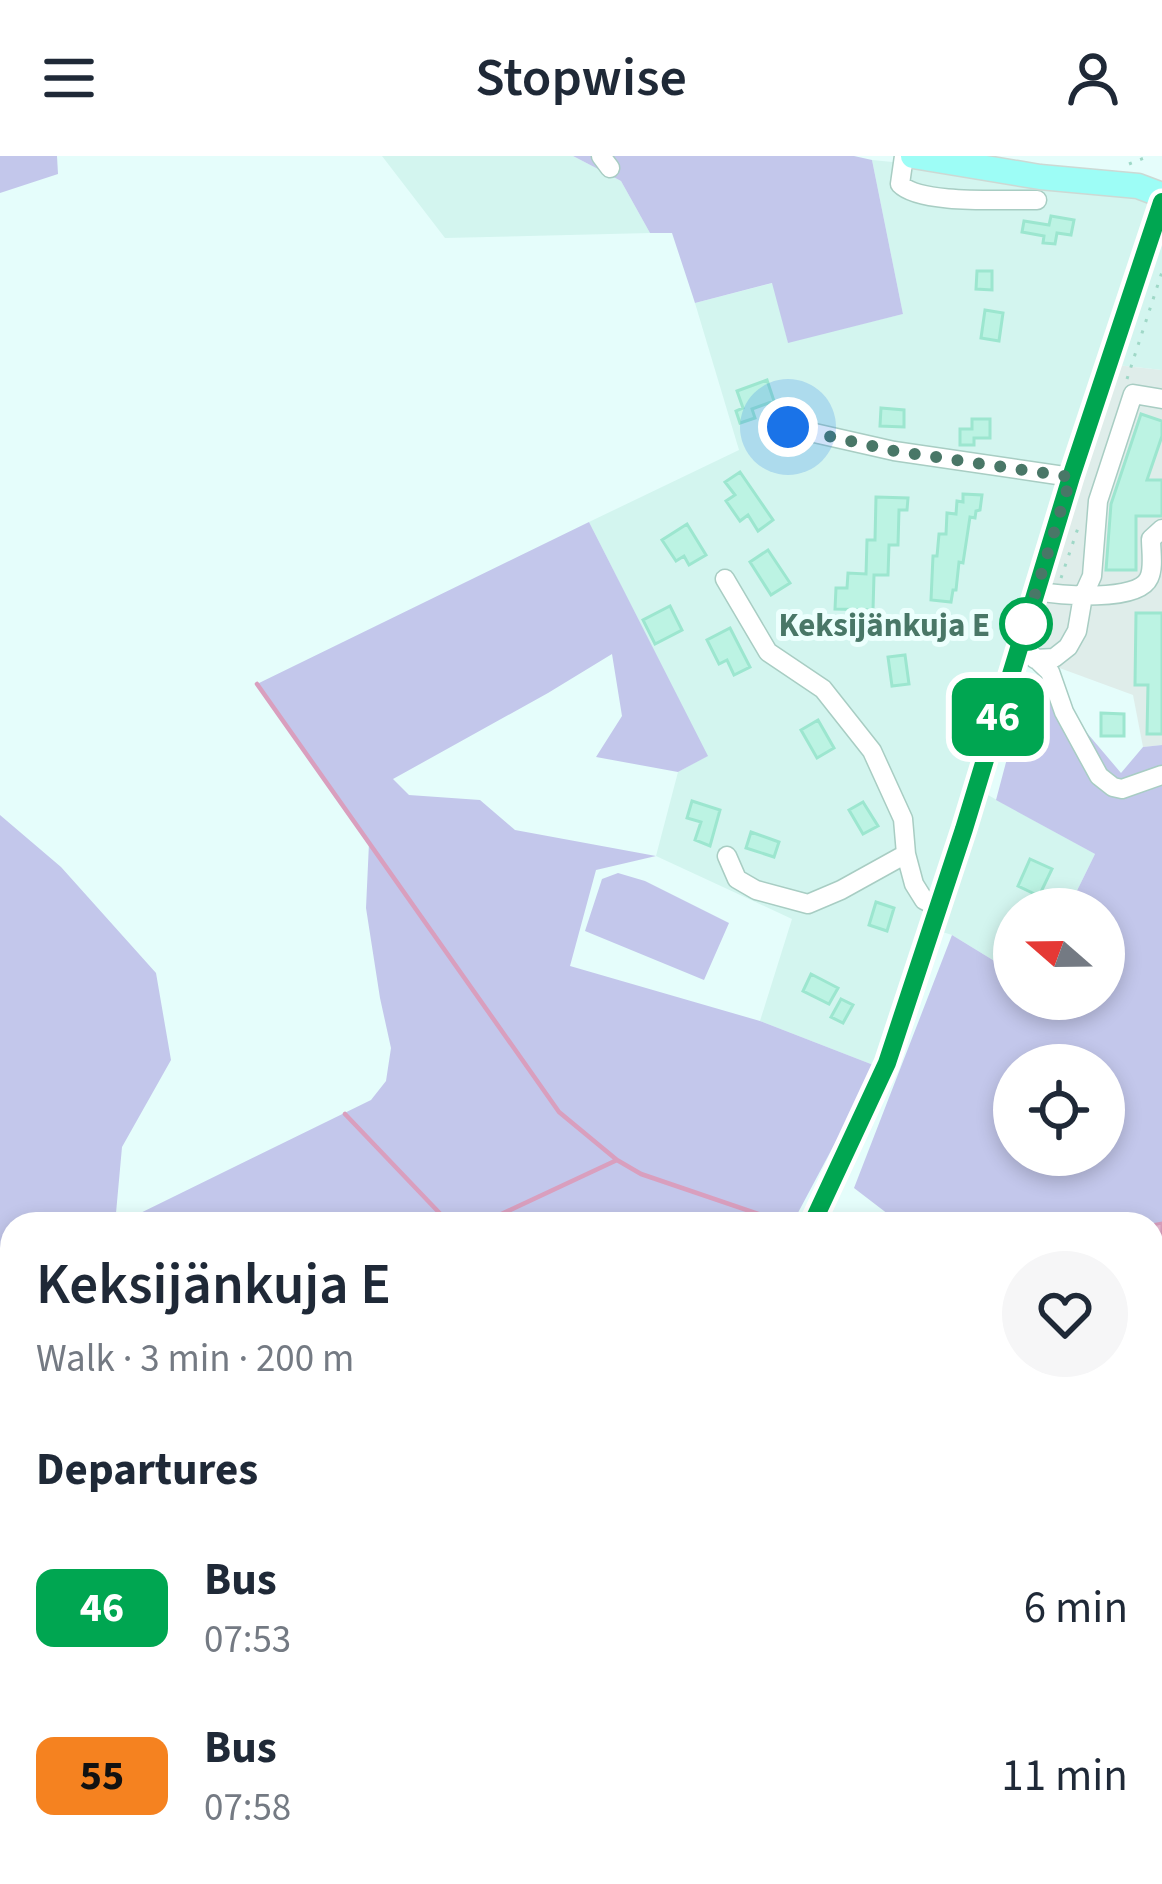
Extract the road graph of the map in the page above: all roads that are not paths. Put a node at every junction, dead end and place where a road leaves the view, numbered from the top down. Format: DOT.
graph roads {
  1 [pos="904,156"];
  2 [pos="913,156"];
  3 [pos="1162,198"];
  4 [pos="1037,200"];
  5 [pos="1162,399"];
  6 [pos="788,427"];
  7 [pos="1071,477"];
  8 [pos="1154,528"];
  9 [pos="724,579"];
  10 [pos="1137,590"];
  11 [pos="1036,591"];
  12 [pos="1162,592"];
  13 [pos="1084,596"];
  14 [pos="1020,641"];
  15 [pos="1035,659"];
  16 [pos="1162,775"];
  17 [pos="906,854"];
  18 [pos="727,856"];
  19 [pos="940,908"];
  20 [pos="818,1212"];
  1 -- 4 [label="street"];
  2 -- 3 [label="main road"];
  3 -- 7 [label="street"];
  5 -- 13 [label="street"];
  6 -- 7 [label="street"];
  7 -- 11 [label="street"];
  8 -- 10 [label="street"];
  9 -- 17 [label="street"];
  10 -- 12 [label="street"];
  10 -- 13 [label="street"];
  11 -- 13 [label="street"];
  11 -- 14 [label="street"];
  13 -- 15 [label="street"];
  14 -- 15 [label="street"];
  14 -- 19 [label="street"];
  15 -- 16 [label="street"];
  17 -- 18 [label="street"];
  17 -- 19 [label="street"];
  19 -- 20 [label="street"];
}
